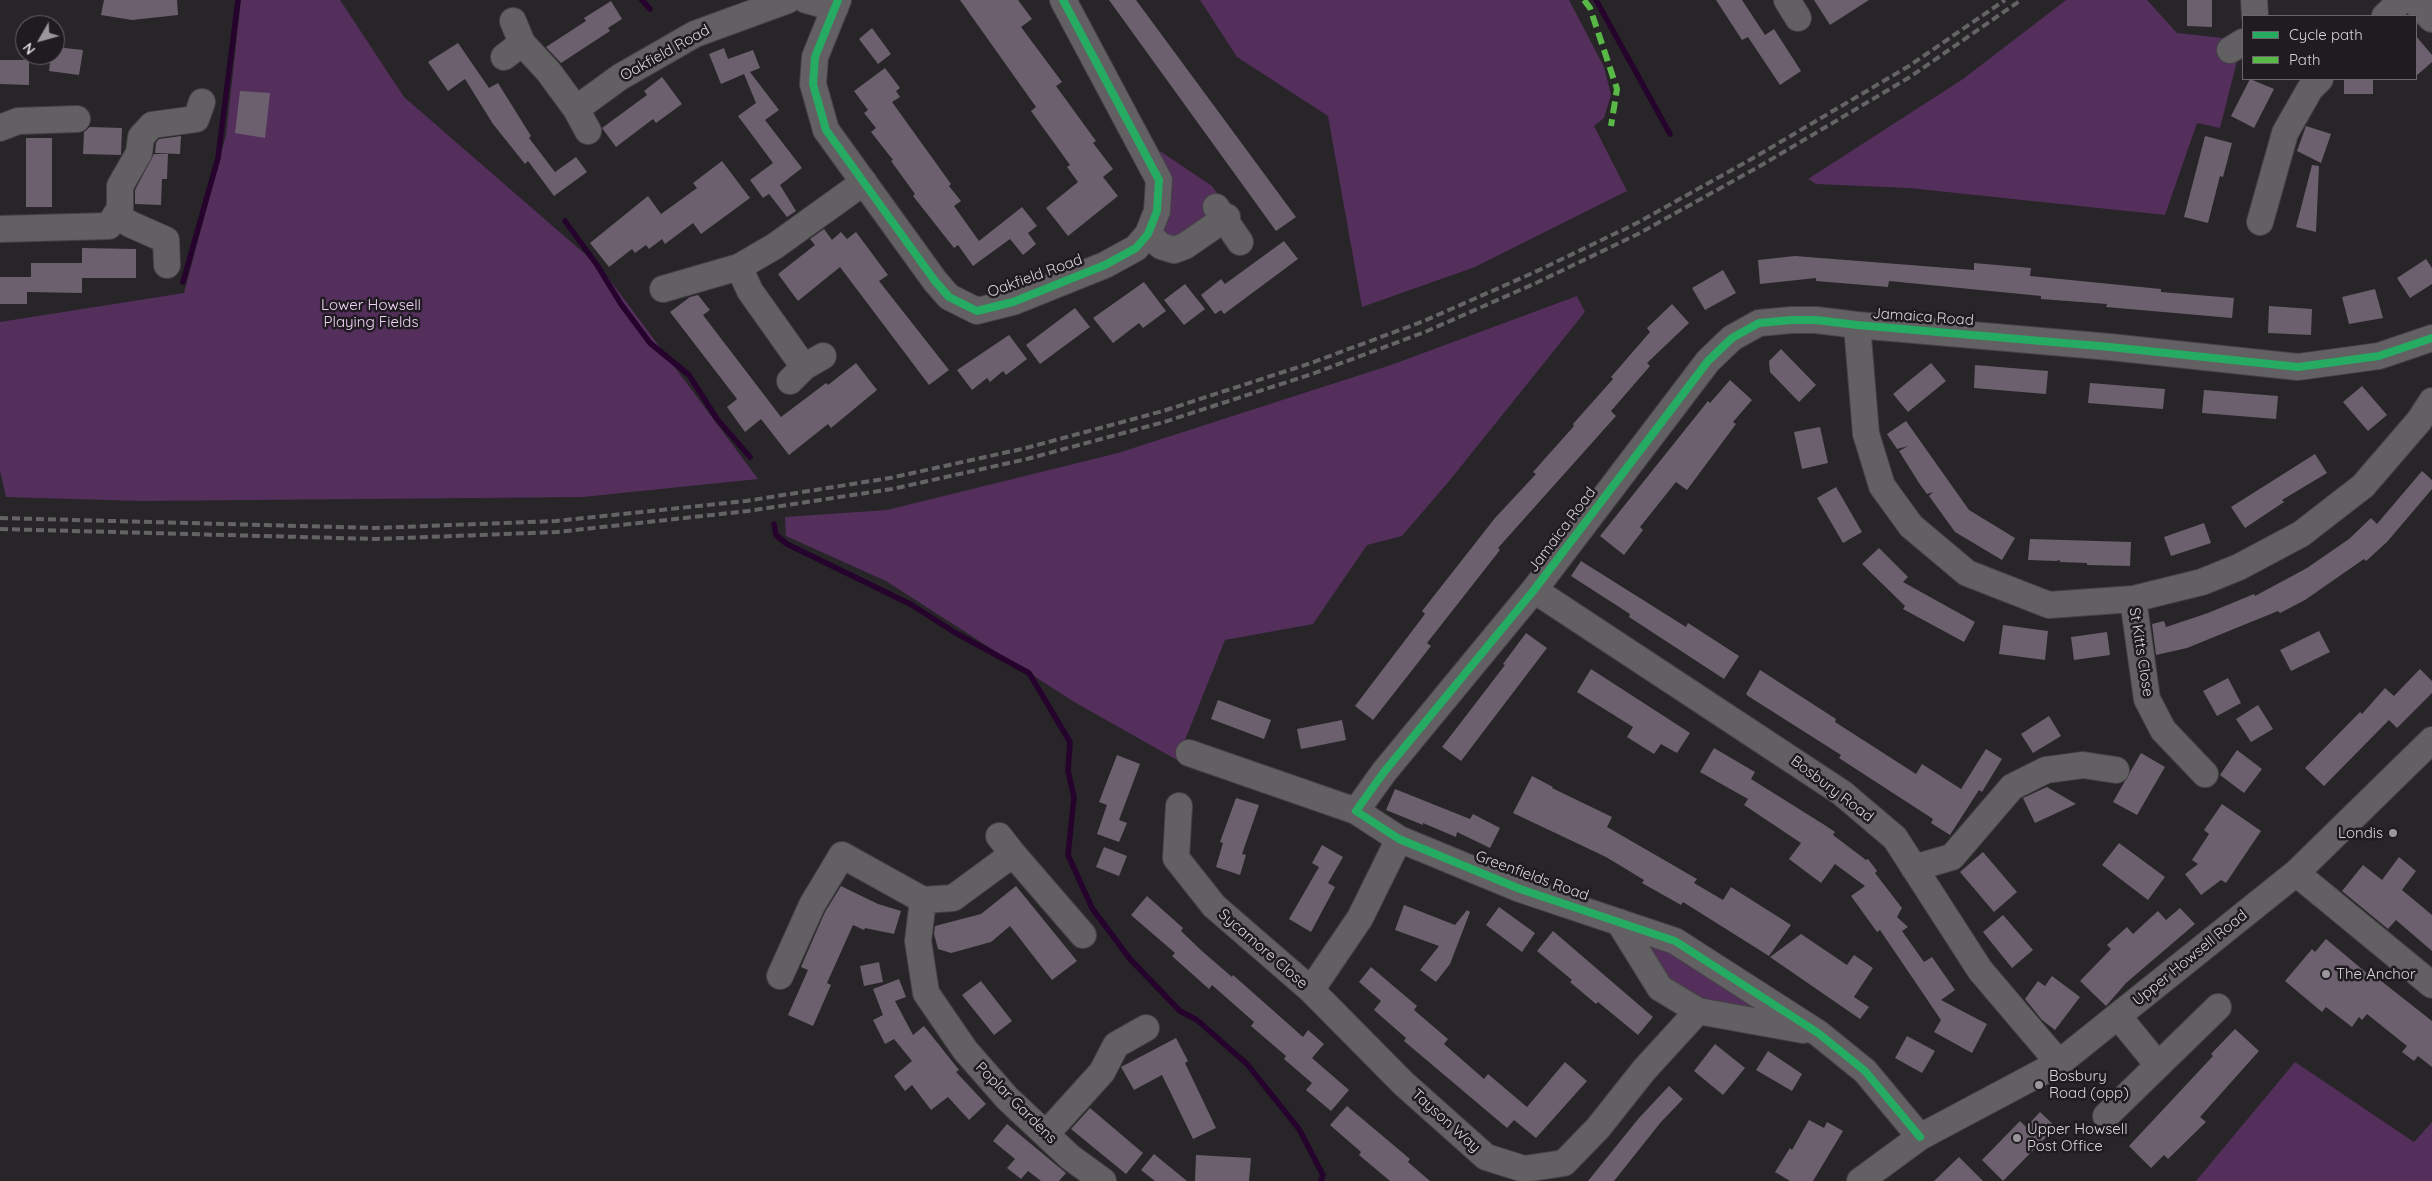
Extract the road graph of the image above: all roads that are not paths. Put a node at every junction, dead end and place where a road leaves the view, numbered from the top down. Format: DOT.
graph roads {
  1 [pos="788,0"];
  2 [pos="806,0"];
  3 [pos="1063,0"];
  4 [pos="2254,0"];
  5 [pos="2402,0"];
  6 [pos="2413,0"];
  7 [pos="836,4"];
  8 [pos="2255,15"];
  9 [pos="2387,15"];
  10 [pos="2432,19"];
  11 [pos="513,40"];
  12 [pos="2310,82"];
  13 [pos="202,102"];
  14 [pos="77,119"];
  15 [pos="0,128"];
  16 [pos="864,182"];
  17 [pos="116,215"];
  18 [pos="2260,222"];
  19 [pos="0,228"];
  20 [pos="1148,234"];
  21 [pos="1240,242"];
  22 [pos="167,264"];
  23 [pos="739,267"];
  24 [pos="663,290"];
  25 [pos="1857,325"];
  26 [pos="2432,338"];
  27 [pos="806,368"];
  28 [pos="2432,401"];
  29 [pos="1534,590"];
  30 [pos="2133,599"];
  31 [pos="2432,740"];
  32 [pos="1189,752"];
  33 [pos="2116,770"];
  34 [pos="2205,774"];
  35 [pos="1179,806"];
  36 [pos="1356,811"];
  37 [pos="1399,839"];
  38 [pos="1914,868"];
  39 [pos="2296,874"];
  40 [pos="923,900"];
  41 [pos="1619,922"];
  42 [pos="1083,935"];
  43 [pos="780,976"];
  44 [pos="2432,986"];
  45 [pos="1311,990"];
  46 [pos="2218,1007"];
  47 [pos="1698,1012"];
  48 [pos="2118,1016"];
  49 [pos="1146,1028"];
  50 [pos="1818,1033"];
  51 [pos="2058,1063"];
  52 [pos="2158,1065"];
  53 [pos="2106,1116"];
  54 [pos="1046,1134"];
  55 [pos="1920,1137"];
  56 [pos="1103,1181"];
  57 [pos="1860,1181"];
  1 -- 11 [label="street, Oakfield Road"];
  2 -- 7 [label="street, Oakfield Road"];
  3 -- 20 [label="street, Oakfield Road"];
  4 -- 8 [label="street"];
  5 -- 9 [label="street"];
  6 -- 10 [label="street"];
  7 -- 16 [label="street, Oakfield Road"];
  12 -- 18 [label="street"];
  13 -- 17 [label="street"];
  14 -- 15 [label="street"];
  16 -- 20 [label="street, Oakfield Road"];
  16 -- 23 [label="street"];
  17 -- 19 [label="street"];
  17 -- 22 [label="street"];
  20 -- 21 [label="street"];
  23 -- 24 [label="street"];
  23 -- 27 [label="street"];
  25 -- 26 [label="street, Jamaica Road"];
  25 -- 29 [label="street, Jamaica Road"];
  25 -- 30 [label="street"];
  28 -- 30 [label="street"];
  29 -- 36 [label="street"];
  29 -- 38 [label="street, Bosbury Road"];
  30 -- 34 [label="street, St Kitts Close"];
  31 -- 39 [label="street, Upper Howsell Road"];
  32 -- 36 [label="street, Greenfields Road"];
  33 -- 38 [label="street"];
  35 -- 45 [label="street, Sycamore Close"];
  36 -- 37 [label="street, Greenfields Road"];
  37 -- 41 [label="street, Greenfields Road"];
  37 -- 45 [label="street, Sycamore Close"];
  38 -- 51 [label="street, Bosbury Road"];
  39 -- 44 [label="street"];
  39 -- 48 [label="street, Upper Howsell Road"];
  40 -- 42 [label="street"];
  40 -- 43 [label="street"];
  40 -- 54 [label="street, Poplar Gardens"];
  41 -- 47 [label="street, Greenfields Road"];
  41 -- 50 [label="street, Greenfields Road"];
  45 -- 47 [label="street, Tayson Way"];
  46 -- 52 [label="street"];
  47 -- 50 [label="street, Greenfields Road"];
  48 -- 51 [label="street, Upper Howsell Road"];
  48 -- 52 [label="street"];
  49 -- 54 [label="street"];
  50 -- 55 [label="street, Greenfields Road"];
  51 -- 55 [label="street, Upper Howsell Road"];
  52 -- 53 [label="street"];
  54 -- 56 [label="street, Poplar Gardens"];
  55 -- 57 [label="street, Upper Howsell Road"];
}
